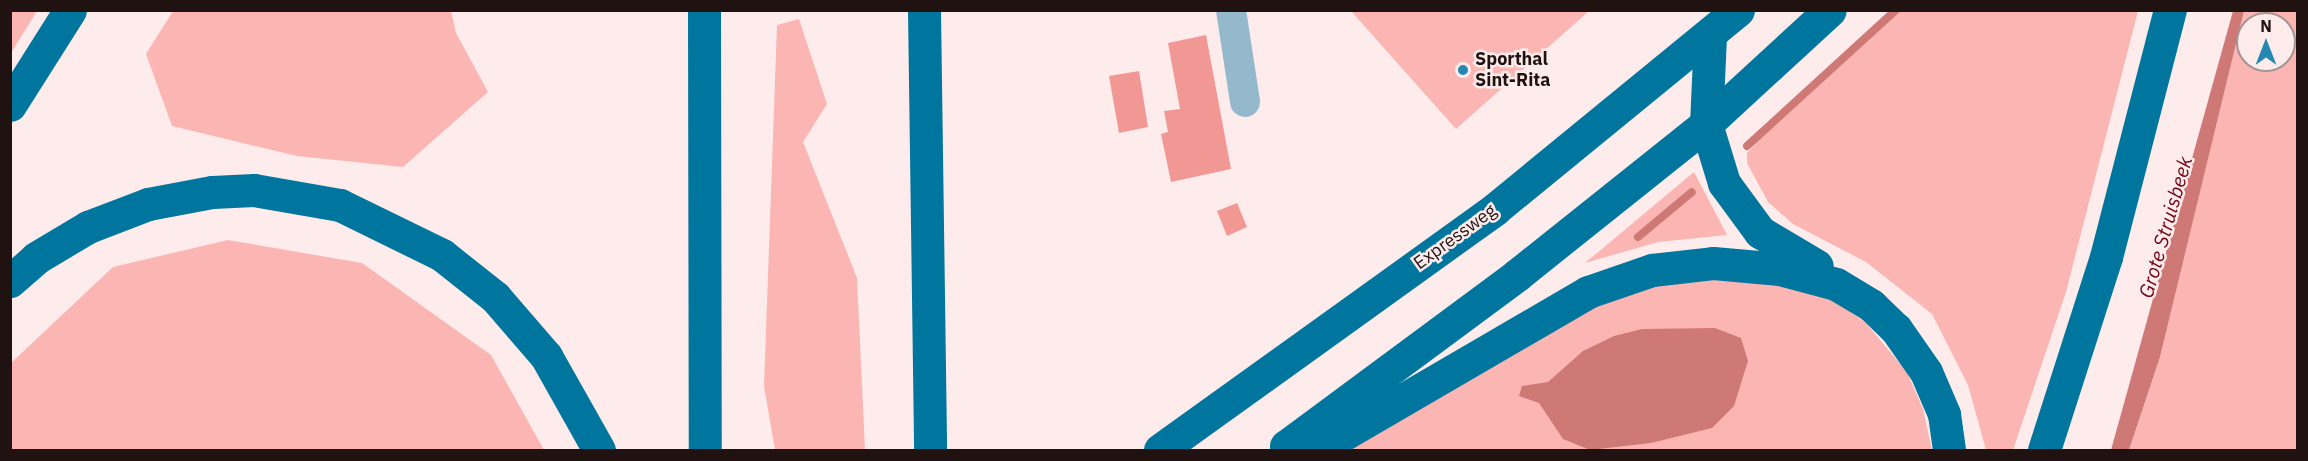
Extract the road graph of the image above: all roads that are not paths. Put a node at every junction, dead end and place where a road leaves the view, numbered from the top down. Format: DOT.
graph roads {
  1 [pos="70,10"];
  2 [pos="704,10"];
  3 [pos="924,10"];
  4 [pos="1231,10"];
  5 [pos="1738,10"];
  6 [pos="1830,10"];
  7 [pos="2170,10"];
  8 [pos="1710,36"];
  9 [pos="1245,102"];
  10 [pos="10,105"];
  11 [pos="1706,124"];
  12 [pos="10,281"];
  13 [pos="1836,284"];
  14 [pos="1283,448"];
  15 [pos="599,450"];
  16 [pos="705,450"];
  17 [pos="930,450"];
  18 [pos="1160,450"];
  19 [pos="1949,450"];
  20 [pos="2044,450"];
  1 -- 10 [label="highway"];
  2 -- 16 [label="highway"];
  3 -- 17 [label="highway"];
  4 -- 9 [label="street"];
  5 -- 8 [label="highway, Expressweg"];
  6 -- 11 [label="highway"];
  7 -- 20 [label="highway"];
  8 -- 11 [label="highway"];
  8 -- 18 [label="highway, Expressweg"];
  11 -- 13 [label="highway"];
  11 -- 14 [label="highway"];
  12 -- 15 [label="highway"];
  13 -- 14 [label="highway"];
  13 -- 19 [label="highway"];
}
